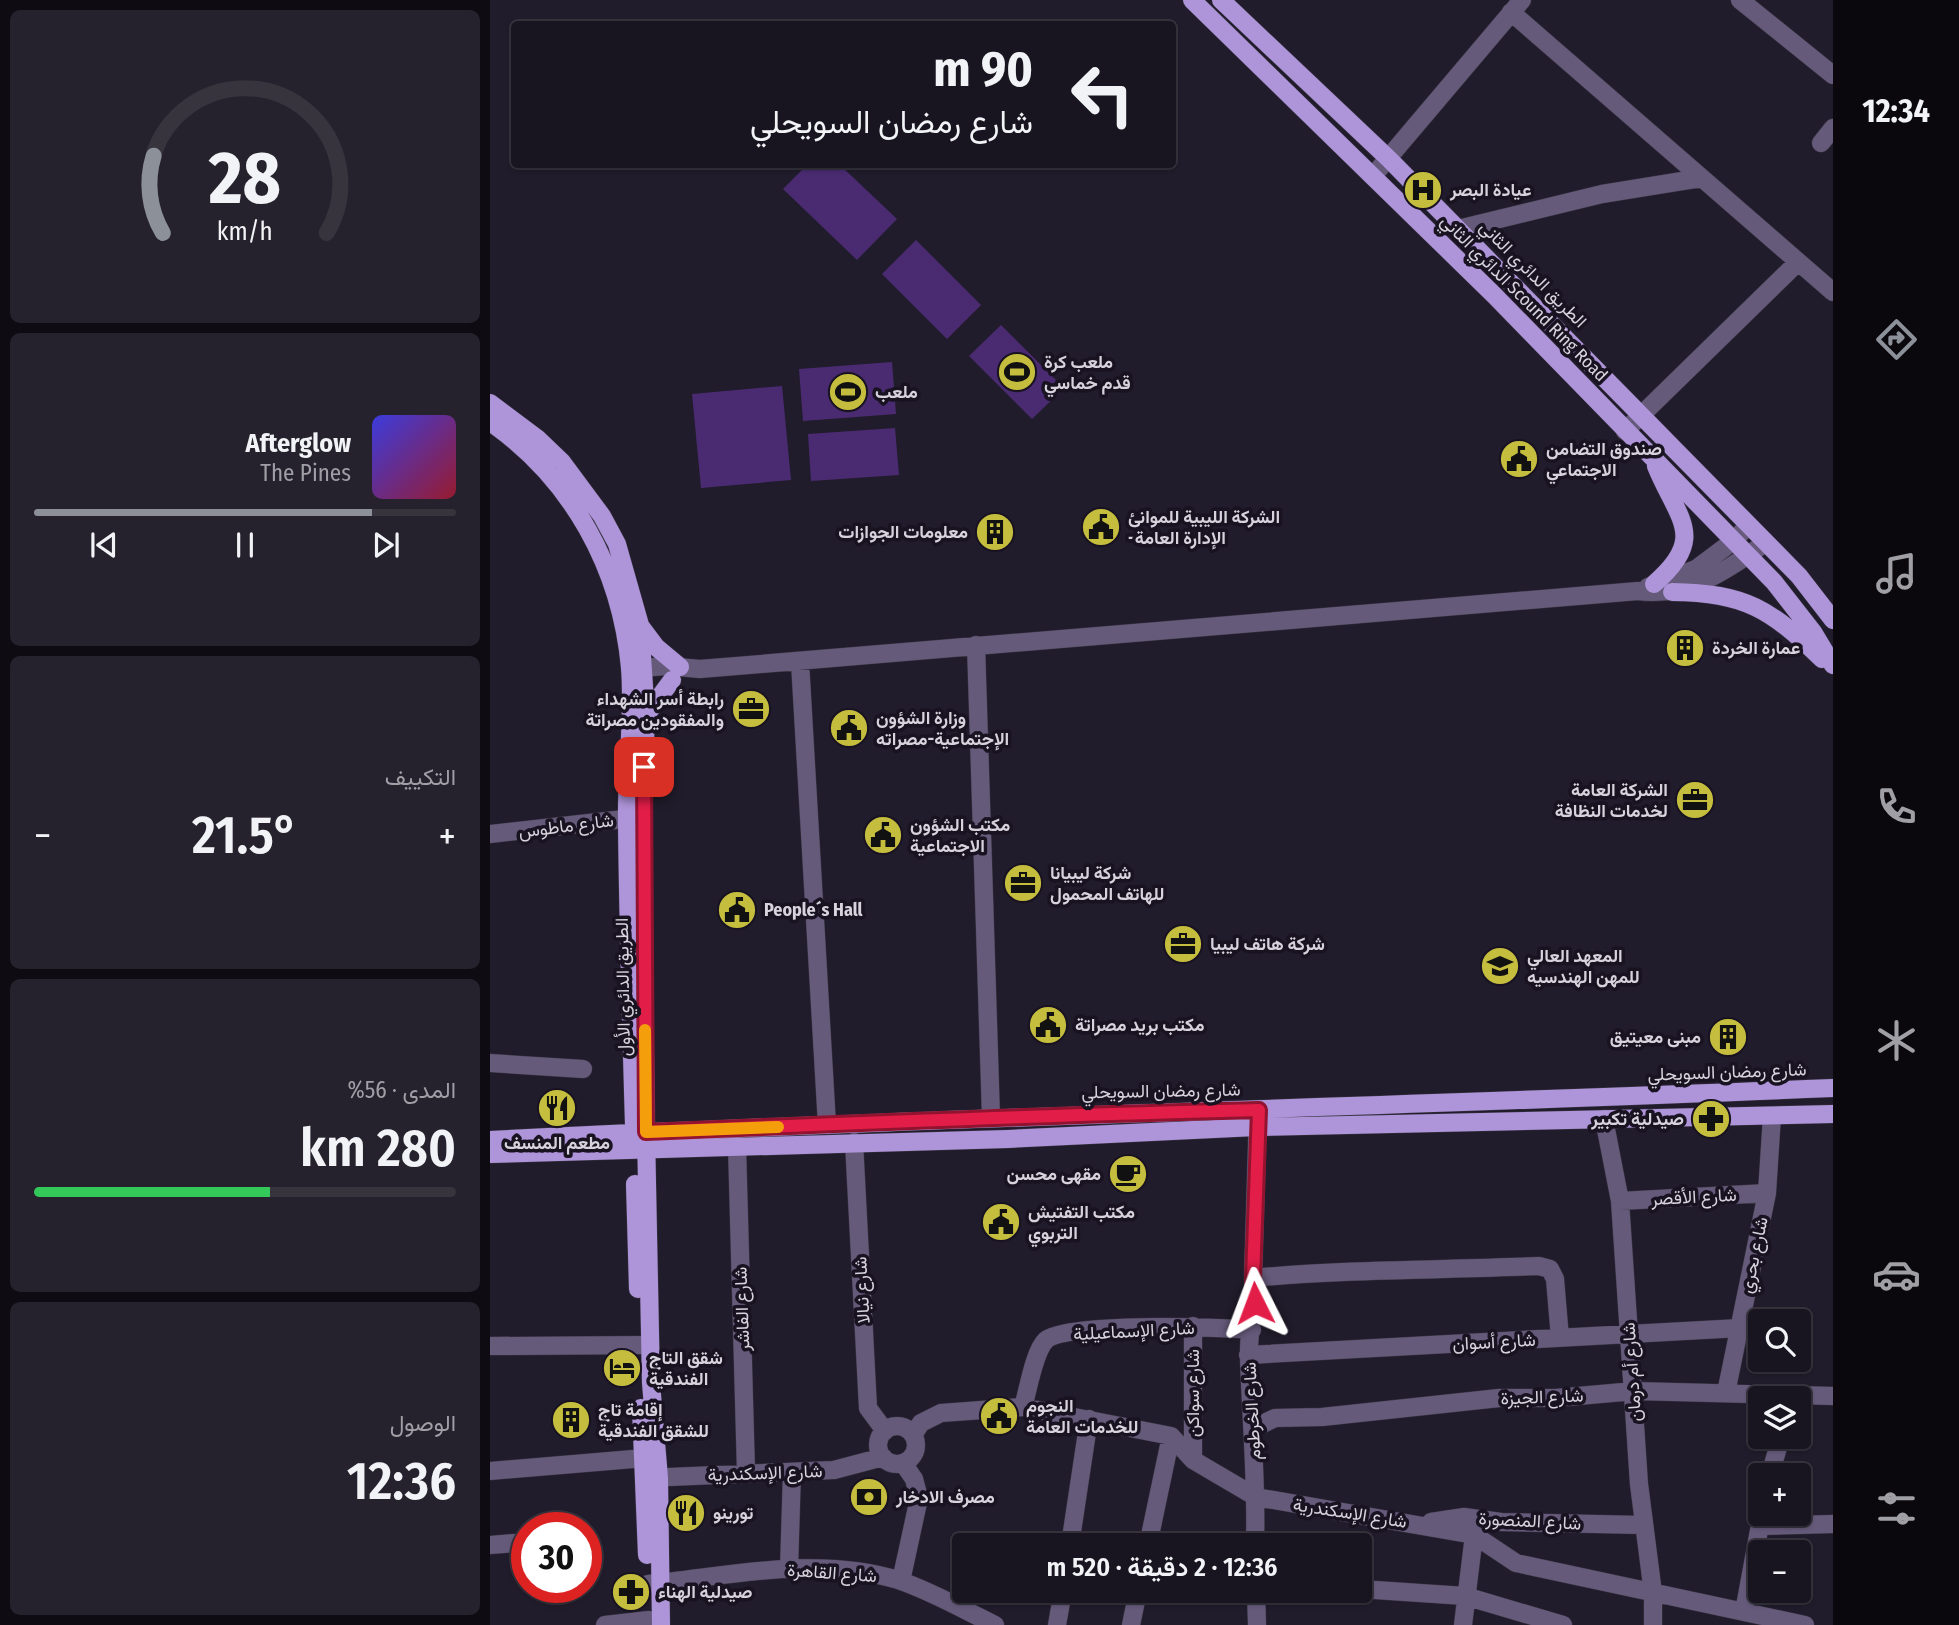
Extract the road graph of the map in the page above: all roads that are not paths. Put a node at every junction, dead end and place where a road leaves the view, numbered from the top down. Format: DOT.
graph roads {
  1 [pos="1192,0"];
  2 [pos="1221,0"];
  3 [pos="1740,0"];
  4 [pos="1516,6"];
  5 [pos="1833,75"];
  6 [pos="1833,128"];
  7 [pos="1821,143"];
  8 [pos="1389,159"];
  9 [pos="1373,176"];
  10 [pos="1701,178"];
  11 [pos="1458,229"];
  12 [pos="1797,264"];
  13 [pos="1833,292"];
  14 [pos="490,403"];
  15 [pos="1642,415"];
  16 [pos="490,422"];
  17 [pos="1625,431"];
  18 [pos="1653,460"];
  19 [pos="1748,526"];
  20 [pos="1732,542"];
  21 [pos="1765,542"];
  22 [pos="1747,555"];
  23 [pos="1646,588"];
  24 [pos="1672,592"];
  25 [pos="1833,620"];
  26 [pos="640,625"];
  27 [pos="976,645"];
  28 [pos="800,662"];
  29 [pos="1833,668"];
  30 [pos="676,674"];
  31 [pos="637,678"];
  32 [pos="646,717"];
  33 [pos="635,818"];
  34 [pos="490,834"];
  35 [pos="490,1063"];
  36 [pos="583,1069"];
  37 [pos="1833,1088"];
  38 [pos="1833,1114"];
  39 [pos="1772,1116"];
  40 [pos="991,1117"];
  41 [pos="1258,1119"];
  42 [pos="1604,1119"];
  43 [pos="827,1125"];
  44 [pos="490,1140"];
  45 [pos="640,1140"];
  46 [pos="854,1142"];
  47 [pos="737,1146"];
  48 [pos="490,1154"];
  49 [pos="1768,1193"];
  50 [pos="1620,1201"];
  51 [pos="1253,1278"];
  52 [pos="1193,1326"];
  53 [pos="1740,1328"];
  54 [pos="1252,1330"];
  55 [pos="1629,1335"];
  56 [pos="1560,1338"];
  57 [pos="645,1345"];
  58 [pos="490,1346"];
  59 [pos="1248,1355"];
  60 [pos="1634,1391"];
  61 [pos="1726,1393"];
  62 [pos="1748,1395"];
  63 [pos="1833,1396"];
  64 [pos="1811,1397"];
  65 [pos="1023,1407"];
  66 [pos="1089,1419"];
  67 [pos="1254,1428"];
  68 [pos="885,1431"];
  69 [pos="913,1435"];
  70 [pos="1171,1436"];
  71 [pos="651,1457"];
  72 [pos="883,1457"];
  73 [pos="1193,1460"];
  74 [pos="903,1463"];
  75 [pos="490,1471"];
  76 [pos="746,1472"];
  77 [pos="792,1472"];
  78 [pos="652,1478"];
  79 [pos="1256,1497"];
  80 [pos="1464,1517"];
  81 [pos="1811,1523"];
  82 [pos="1418,1524"];
  83 [pos="1833,1524"];
  84 [pos="1643,1525"];
  85 [pos="1760,1526"];
  86 [pos="1072,1533"];
  87 [pos="1151,1533"];
  88 [pos="1255,1533"];
  89 [pos="1474,1535"];
  90 [pos="511,1543"];
  91 [pos="490,1545"];
  92 [pos="789,1569"];
  93 [pos="901,1581"];
  94 [pos="654,1584"];
  95 [pos="1372,1589"];
  96 [pos="1653,1593"];
  97 [pos="1465,1596"];
  98 [pos="1061,1603"];
  99 [pos="1136,1603"];
  100 [pos="1256,1603"];
  101 [pos="1744,1612"];
  102 [pos="653,1623"];
  103 [pos="605,1625"];
  104 [pos="996,1625"];
  105 [pos="1058,1625"];
  106 [pos="1131,1625"];
  107 [pos="1256,1625"];
  108 [pos="1463,1625"];
  109 [pos="1563,1625"];
  110 [pos="1653,1625"];
  111 [pos="1805,1625"];
  1 -- 9 [label="main road, الدائري الثاني Scound Ring Road"];
  2 -- 8 [label="main road, الطريق الدائري الثاني"];
  3 -- 5 [label="street"];
  4 -- 8 [label="street"];
  4 -- 10 [label="street"];
  6 -- 7 [label="street"];
  8 -- 9 [label="street"];
  8 -- 11 [label="main road, الطريق الدائري الثاني"];
  9 -- 17 [label="main road, الدائري الثاني Scound Ring Road"];
  10 -- 11 [label="street"];
  10 -- 12 [label="street"];
  11 -- 15 [label="main road, الطريق الدائري الثاني"];
  12 -- 13 [label="street"];
  12 -- 15 [label="street"];
  14 -- 26 [label="main road, الطريق الدائري الأول"];
  15 -- 17 [label="street"];
  15 -- 19 [label="main road, الطريق الدائري الثاني"];
  16 -- 31 [label="main road, الطريق الدائري الأول"];
  17 -- 18 [label="main road, الدائري الثاني Scound Ring Road"];
  18 -- 20 [label="main road, الدائري الثاني Scound Ring Road"];
  18 -- 23 [label="main road"];
  19 -- 20 [label="street"];
  19 -- 21 [label="main road, الطريق الدائري الثاني"];
  20 -- 22 [label="main road, الدائري الثاني Scound Ring Road"];
  20 -- 23 [label="street"];
  21 -- 22 [label="street"];
  21 -- 25 [label="main road, الطريق الدائري الثاني"];
  22 -- 24 [label="street"];
  22 -- 29 [label="main road, الدائري الثاني Scound Ring Road"];
  23 -- 24 [label="street"];
  23 -- 27 [label="street"];
  24 -- 29 [label="main road"];
  26 -- 30 [label="main road"];
  26 -- 31 [label="main road, الطريق الدائري الأول"];
  27 -- 28 [label="street"];
  27 -- 40 [label="street"];
  28 -- 30 [label="street"];
  28 -- 43 [label="street"];
  30 -- 31 [label="street"];
  30 -- 32 [label="main road"];
  31 -- 32 [label="main road, الطريق الدائري الأول"];
  31 -- 33 [label="main road, الطريق الدائري الأول"];
  32 -- 33 [label="main road, الطريق الدائري الأول"];
  33 -- 34 [label="street, شارع ماطوس"];
  33 -- 45 [label="main road, الطريق الدائري الأول"];
  35 -- 36 [label="street"];
  37 -- 41 [label="main road, شارع رمضان السويحلي"];
  38 -- 39 [label="main road, شارع رمضان السويحلي"];
  39 -- 42 [label="main road, شارع رمضان السويحلي"];
  39 -- 49 [label="street, شارع بحري"];
  40 -- 41 [label="main road, شارع رمضان السويحلي"];
  40 -- 43 [label="main road, شارع رمضان السويحلي"];
  41 -- 42 [label="main road, شارع رمضان السويحلي"];
  41 -- 46 [label="main road, شارع رمضان السويحلي"];
  41 -- 51 [label="street, شارع الخرطوم"];
  42 -- 50 [label="street, شارع أم درمان"];
  43 -- 45 [label="main road, شارع رمضان السويحلي"];
  44 -- 45 [label="main road, شارع رمضان السويحلي"];
  45 -- 47 [label="main road, شارع رمضان السويحلي"];
  45 -- 48 [label="main road, شارع رمضان السويحلي"];
  45 -- 57 [label="main road, الطريق الدائري الأول"];
  45 -- 57 [label="main road, الطريق الدائري الأول"];
  46 -- 47 [label="main road, شارع رمضان السويحلي"];
  46 -- 68 [label="street, شارع نيالا"];
  47 -- 76 [label="street, شارع الفاشر"];
  49 -- 50 [label="street, شارع الأقصر"];
  49 -- 53 [label="street, شارع بحري"];
  50 -- 55 [label="street, شارع أم درمان"];
  51 -- 54 [label="street, شارع الخرطوم"];
  51 -- 56 [label="street"];
  52 -- 54 [label="street, شارع الإسماعيلية"];
  52 -- 65 [label="street, شارع الإسماعيلية"];
  52 -- 73 [label="street, شارع سواكن"];
  53 -- 55 [label="street, شارع أسوان"];
  53 -- 61 [label="street, شارع بحري"];
  54 -- 59 [label="street, شارع الخرطوم"];
  55 -- 56 [label="street, شارع أسوان"];
  55 -- 60 [label="street, شارع أم درمان"];
  56 -- 59 [label="street, شارع أسوان"];
  57 -- 58 [label="street"];
  57 -- 71 [label="main road"];
  59 -- 67 [label="street, شارع الخرطوم"];
  60 -- 61 [label="street, شارع الجيزة"];
  60 -- 67 [label="street, شارع الجيزة"];
  60 -- 84 [label="street, شارع أم درمان"];
  61 -- 62 [label="street, شارع الجيزة"];
  63 -- 64 [label="street, شارع الجيزة"];
  65 -- 66 [label="street"];
  65 -- 69 [label="street"];
  66 -- 70 [label="street"];
  66 -- 86 [label="street"];
  67 -- 79 [label="street, شارع الخرطوم"];
  68 -- 69 [label="street"];
  68 -- 72 [label="street"];
  69 -- 74 [label="street"];
  70 -- 73 [label="street, شارع الإسكندرية"];
  70 -- 87 [label="street"];
  71 -- 75 [label="street"];
  71 -- 78 [label="main road"];
  72 -- 74 [label="street"];
  72 -- 77 [label="street, شارع الإسكندرية"];
  73 -- 79 [label="street, شارع الإسكندرية"];
  74 -- 93 [label="street"];
  76 -- 77 [label="street, شارع الإسكندرية"];
  76 -- 78 [label="street, شارع الإسكندرية"];
  77 -- 92 [label="street"];
  78 -- 94 [label="main road"];
  79 -- 82 [label="street, شارع الإسكندرية"];
  79 -- 88 [label="street, شارع الخرطوم"];
  80 -- 82 [label="street, شارع المنصورة"];
  80 -- 84 [label="street, شارع المنصورة"];
  80 -- 89 [label="street"];
  81 -- 83 [label="street"];
  82 -- 89 [label="street, شارع الإسكندرية"];
  84 -- 96 [label="street, شارع أم درمان"];
  85 -- 101 [label="street"];
  89 -- 96 [label="street, شارع الإسكندرية"];
  89 -- 97 [label="street"];
  90 -- 91 [label="street"];
  92 -- 93 [label="street, شارع القاهرة"];
  92 -- 94 [label="street, شارع القاهرة"];
  93 -- 104 [label="street, شارع القاهرة"];
  94 -- 102 [label="main road"];
  95 -- 97 [label="street"];
  96 -- 101 [label="street, شارع الإسكندرية"];
  96 -- 110 [label="street, شارع أم درمان"];
  97 -- 108 [label="street"];
  97 -- 109 [label="street"];
  98 -- 105 [label="street"];
  99 -- 106 [label="street"];
  100 -- 107 [label="street"];
  101 -- 111 [label="street, شارع الإسكندرية"];
  102 -- 103 [label="street"];
}
